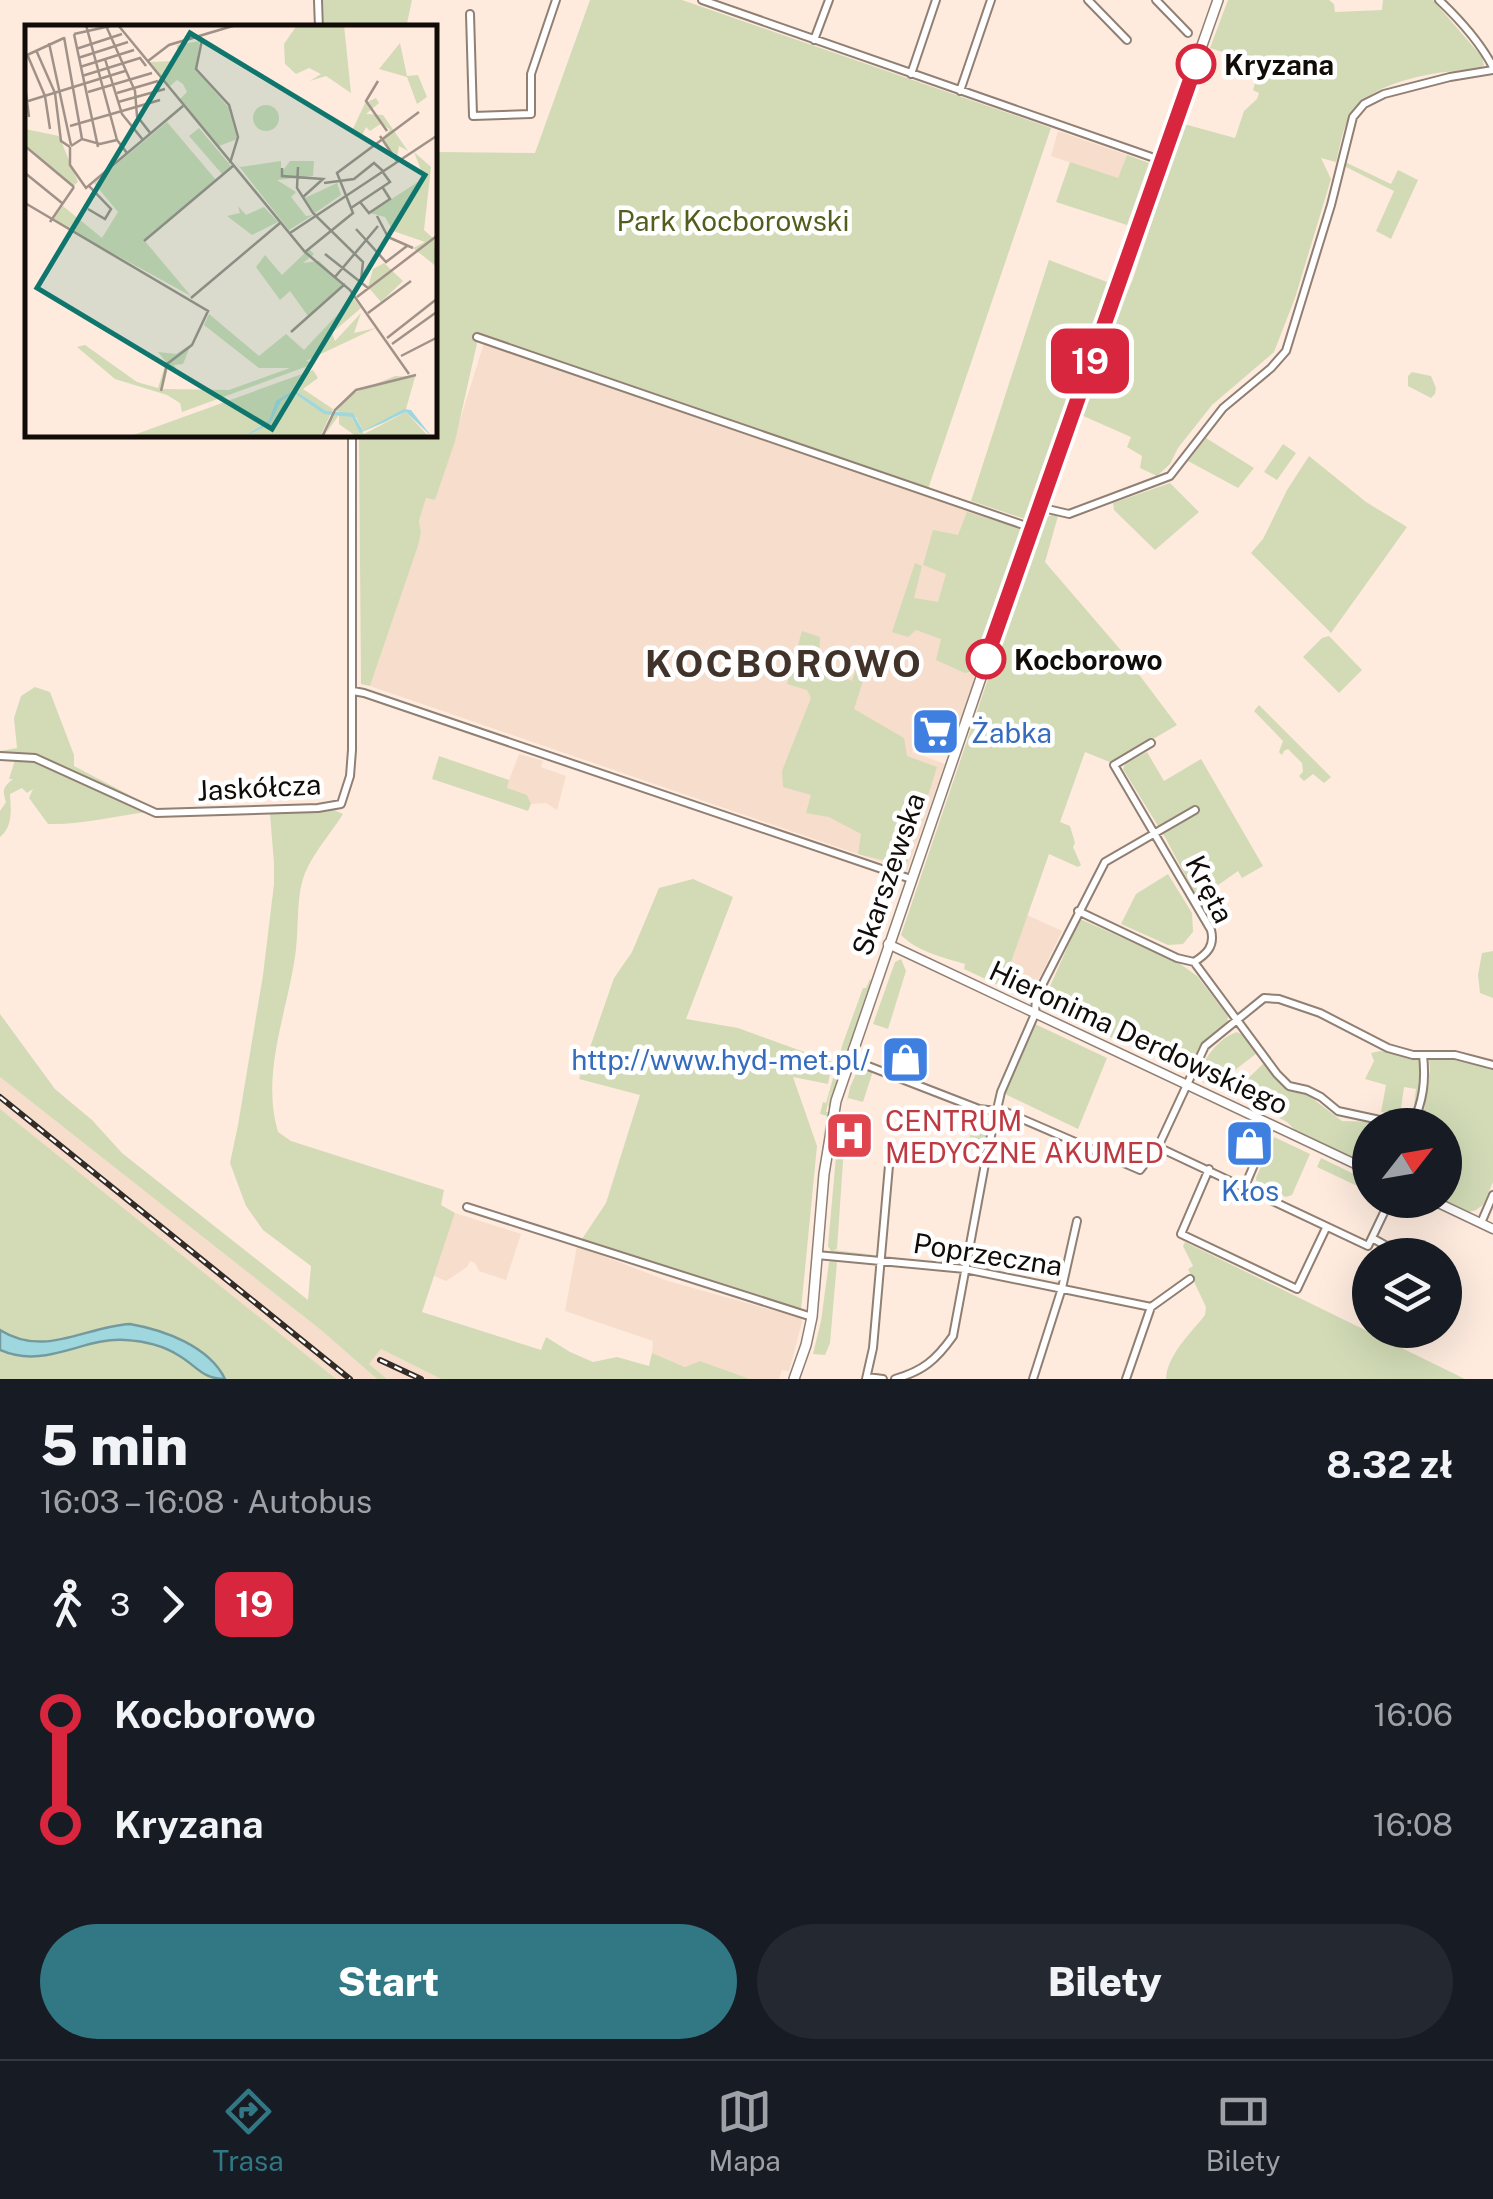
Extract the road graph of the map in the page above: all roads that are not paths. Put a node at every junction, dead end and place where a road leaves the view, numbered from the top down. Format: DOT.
graph roads {
  1 [pos="556,0"];
  2 [pos="702,0"];
  3 [pos="828,0"];
  4 [pos="936,0"];
  5 [pos="991,0"];
  6 [pos="1088,0"];
  7 [pos="1156,0"];
  8 [pos="1218,0"];
  9 [pos="1439,0"];
  10 [pos="470,14"];
  11 [pos="1188,33"];
  12 [pos="814,40"];
  13 [pos="1128,40"];
  14 [pos="1493,68"];
  15 [pos="910,74"];
  16 [pos="960,91"];
  17 [pos="1160,160"];
  18 [pos="477,337"];
  19 [pos="352,438"];
  20 [pos="1039,506"];
  21 [pos="1032,528"];
  22 [pos="352,691"];
  23 [pos="1151,743"];
  24 [pos="0,756"];
  25 [pos="1195,810"];
  26 [pos="1153,833"];
  27 [pos="910,879"];
  28 [pos="1078,911"];
  29 [pos="888,944"];
  30 [pos="1194,962"];
  31 [pos="1035,1014"];
  32 [pos="1238,1020"];
  33 [pos="1423,1056"];
  34 [pos="849,1059"];
  35 [pos="1493,1065"];
  36 [pos="1186,1085"];
  37 [pos="1420,1108"];
  38 [pos="997,1111"];
  39 [pos="1352,1114"];
  40 [pos="1271,1125"];
  41 [pos="1158,1146"];
  42 [pos="890,1154"];
  43 [pos="1352,1163"];
  44 [pos="1209,1170"];
  45 [pos="1244,1186"];
  46 [pos="1493,1195"];
  47 [pos="467,1208"];
  48 [pos="1462,1214"];
  49 [pos="1381,1218"];
  50 [pos="1077,1221"];
  51 [pos="1481,1223"];
  52 [pos="1326,1228"];
  53 [pos="1493,1229"];
  54 [pos="1372,1238"];
  55 [pos="1352,1239"];
  56 [pos="817,1255"];
  57 [pos="881,1260"];
  58 [pos="966,1269"];
  59 [pos="1190,1279"];
  60 [pos="1062,1288"];
  61 [pos="1151,1306"];
  62 [pos="812,1317"];
  63 [pos="866,1378"];
  64 [pos="794,1379"];
  65 [pos="883,1379"];
  66 [pos="895,1379"];
  67 [pos="1033,1379"];
  68 [pos="1126,1379"];
  1 -- 10 [label="street"];
  2 -- 12 [label="street"];
  3 -- 12 [label="street"];
  4 -- 15 [label="street"];
  5 -- 16 [label="street"];
  6 -- 13 [label="street"];
  7 -- 11 [label="street"];
  8 -- 17 [label="main road, Skarszewska"];
  9 -- 14 [label="street"];
  12 -- 15 [label="street"];
  14 -- 20 [label="street"];
  15 -- 16 [label="street"];
  16 -- 17 [label="street"];
  17 -- 20 [label="main road, Skarszewska"];
  18 -- 21 [label="street"];
  19 -- 22 [label="street, Jaskółcza"];
  20 -- 21 [label="main road, Skarszewska"];
  21 -- 27 [label="main road, Skarszewska"];
  22 -- 24 [label="street, Jaskółcza"];
  22 -- 27 [label="street"];
  23 -- 26 [label="street, Kręta"];
  25 -- 26 [label="street, Kręta"];
  26 -- 28 [label="street, Kręta"];
  26 -- 30 [label="street, Kręta"];
  27 -- 29 [label="main road, Skarszewska"];
  28 -- 30 [label="street, Kręta"];
  28 -- 31 [label="street, Kręta"];
  29 -- 31 [label="street, Hieronima Derdowskiego"];
  29 -- 34 [label="main road, Skarszewska"];
  30 -- 32 [label="street, Kręta"];
  31 -- 36 [label="street, Hieronima Derdowskiego"];
  31 -- 38 [label="street, Kręta"];
  32 -- 33 [label="street"];
  32 -- 36 [label="street"];
  32 -- 39 [label="street, Kręta"];
  33 -- 35 [label="street"];
  33 -- 37 [label="street"];
  34 -- 38 [label="street"];
  34 -- 56 [label="main road, Skarszewska"];
  36 -- 40 [label="street, Hieronima Derdowskiego"];
  36 -- 41 [label="street"];
  38 -- 41 [label="street"];
  38 -- 58 [label="street, Kręta"];
  40 -- 43 [label="street, Hieronima Derdowskiego"];
  40 -- 45 [label="street"];
  41 -- 44 [label="street"];
  42 -- 57 [label="street"];
  44 -- 45 [label="street"];
  44 -- 52 [label="street"];
  45 -- 52 [label="street"];
  46 -- 51 [label="street"];
  47 -- 62 [label="street"];
  48 -- 51 [label="street"];
  49 -- 54 [label="street"];
  50 -- 60 [label="street"];
  51 -- 53 [label="street"];
  52 -- 55 [label="street"];
  56 -- 57 [label="street, Poprzeczna"];
  56 -- 62 [label="main road, Skarszewska"];
  57 -- 58 [label="street, Poprzeczna"];
  57 -- 63 [label="street"];
  58 -- 60 [label="street, Poprzeczna"];
  58 -- 66 [label="street, Kręta"];
  59 -- 61 [label="street"];
  60 -- 61 [label="street, Poprzeczna"];
  60 -- 67 [label="street"];
  61 -- 68 [label="street"];
  62 -- 64 [label="main road, Skarszewska"];
  63 -- 65 [label="street"];
}
